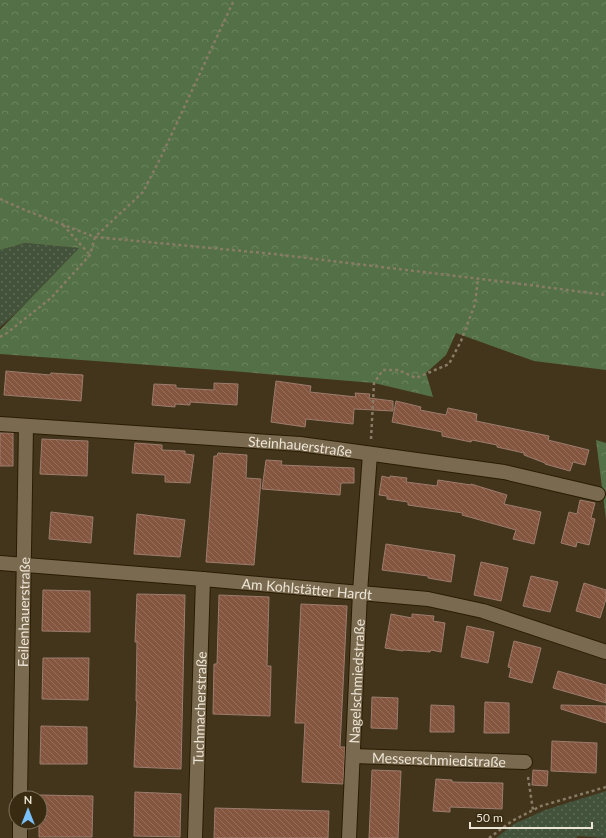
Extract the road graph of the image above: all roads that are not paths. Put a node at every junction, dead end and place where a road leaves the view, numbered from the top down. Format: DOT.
graph roads {
  1 [pos="0,424"];
  2 [pos="26,426"];
  3 [pos="370,454"];
  4 [pos="598,494"];
  5 [pos="0,563"];
  6 [pos="24,564"];
  7 [pos="203,578"];
  8 [pos="360,592"];
  9 [pos="606,652"];
  10 [pos="353,756"];
  11 [pos="525,762"];
  12 [pos="20,790"];
  13 [pos="195,838"];
  14 [pos="349,838"];
  1 -- 2 [label="street, Steinhauerstraße"];
  2 -- 3 [label="street, Steinhauerstraße"];
  2 -- 6 [label="street, Feilenhauerstraße"];
  3 -- 4 [label="street, Steinhauerstraße"];
  3 -- 8 [label="street, Nagelschmiedstraße"];
  5 -- 6 [label="street, Am Kohlstätter Hardt"];
  6 -- 7 [label="street, Am Kohlstätter Hardt"];
  6 -- 12 [label="street, Feilenhauerstraße"];
  7 -- 8 [label="street, Am Kohlstätter Hardt"];
  7 -- 13 [label="street, Tuchmacherstraße"];
  8 -- 9 [label="street, Am Kohlstätter Hardt"];
  8 -- 10 [label="street, Nagelschmiedstraße"];
  10 -- 11 [label="street, Messerschmiedstraße"];
  10 -- 14 [label="street, Nagelschmiedstraße"];
}
